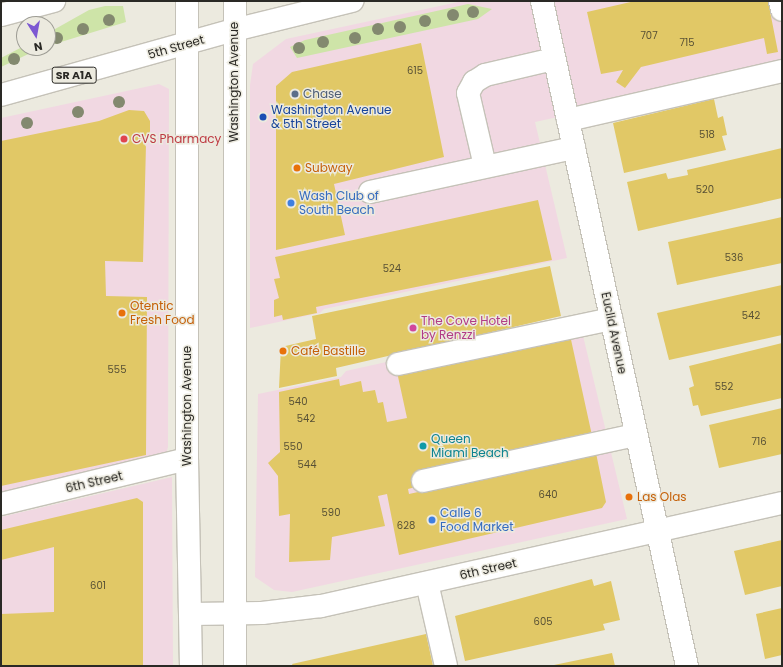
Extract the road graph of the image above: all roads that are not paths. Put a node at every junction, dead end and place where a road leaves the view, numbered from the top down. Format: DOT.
graph roads {
  1 [pos="54,1"];
  2 [pos="187,1"];
  3 [pos="234,1"];
  4 [pos="352,1"];
  5 [pos="542,1"];
  6 [pos="780,1"];
  7 [pos="782,10"];
  8 [pos="1,15"];
  9 [pos="234,30"];
  10 [pos="186,44"];
  11 [pos="554,60"];
  12 [pos="782,71"];
  13 [pos="1,95"];
  14 [pos="568,120"];
  15 [pos="574,148"];
  16 [pos="485,166"];
  17 [pos="370,192"];
  18 [pos="612,319"];
  19 [pos="398,364"];
  20 [pos="636,435"];
  21 [pos="187,459"];
  22 [pos="423,481"];
  23 [pos="782,502"];
  24 [pos="1,504"];
  25 [pos="657,531"];
  26 [pos="427,583"];
  27 [pos="235,613"];
  28 [pos="191,614"];
  29 [pos="190,666"];
  30 [pos="235,666"];
  31 [pos="446,666"];
  32 [pos="687,666"];
  1 -- 8 [label="main road"];
  2 -- 10 [label="main road, Washington Avenue"];
  3 -- 9 [label="main road, Washington Avenue"];
  4 -- 9 [label="main road, 5th Street / SR A1A"];
  5 -- 11 [label="main road, Euclid Avenue"];
  6 -- 7 [label="main road"];
  9 -- 10 [label="main road, 5th Street / SR A1A"];
  9 -- 27 [label="main road, Washington Avenue"];
  10 -- 13 [label="main road, 5th Street / SR A1A"];
  10 -- 21 [label="main road, Washington Avenue"];
  11 -- 14 [label="main road, Euclid Avenue"];
  11 -- 16 [label="main road"];
  12 -- 14 [label="main road"];
  14 -- 15 [label="main road, Euclid Avenue"];
  15 -- 16 [label="main road"];
  15 -- 18 [label="main road, Euclid Avenue"];
  16 -- 17 [label="main road"];
  18 -- 19 [label="main road"];
  18 -- 20 [label="main road, Euclid Avenue"];
  20 -- 22 [label="main road"];
  20 -- 25 [label="main road, Euclid Avenue"];
  21 -- 24 [label="main road, 6th Street"];
  21 -- 28 [label="main road, Washington Avenue"];
  23 -- 25 [label="main road, 6th Street"];
  25 -- 26 [label="main road, 6th Street"];
  25 -- 32 [label="main road, Euclid Avenue"];
  26 -- 27 [label="main road, 6th Street"];
  26 -- 31 [label="main road"];
  27 -- 28 [label="main road, 6th Street"];
  27 -- 30 [label="main road, Washington Avenue"];
  28 -- 29 [label="main road, Washington Avenue"];
}
